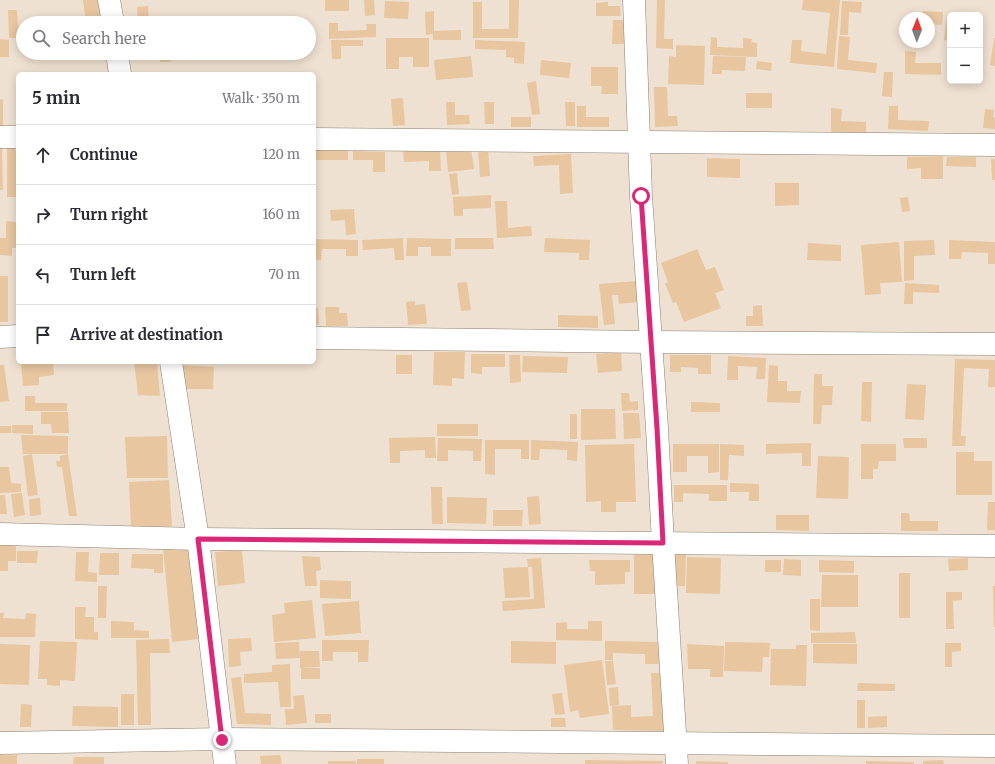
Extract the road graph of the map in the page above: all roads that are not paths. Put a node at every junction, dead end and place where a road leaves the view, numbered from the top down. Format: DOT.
graph roads {
  1 [pos="109,0"];
  2 [pos="634,0"];
  3 [pos="112,16"];
  4 [pos="118,60"];
  5 [pos="120,72"];
  6 [pos="0,137"];
  7 [pos="16,137"];
  8 [pos="316,139"];
  9 [pos="639,142"];
  10 [pos="995,145"];
  11 [pos="16,336"];
  12 [pos="0,337"];
  13 [pos="316,338"];
  14 [pos="651,342"];
  15 [pos="995,344"];
  16 [pos="171,364"];
  17 [pos="0,534"];
  18 [pos="198,539"];
  19 [pos="663,543"];
  20 [pos="995,546"];
  21 [pos="222,740"];
  22 [pos="0,743"];
  23 [pos="995,746"];
  24 [pos="676,754"];
  25 [pos="226,764"];
  1 -- 3 [label="street"];
  2 -- 9 [label="street"];
  4 -- 5 [label="street"];
  6 -- 7 [label="street"];
  8 -- 9 [label="street"];
  9 -- 10 [label="street"];
  9 -- 14 [label="street"];
  11 -- 12 [label="street"];
  13 -- 14 [label="street"];
  14 -- 15 [label="street"];
  14 -- 19 [label="street"];
  16 -- 18 [label="street"];
  17 -- 18 [label="street"];
  18 -- 19 [label="street"];
  18 -- 21 [label="street"];
  19 -- 20 [label="street"];
  19 -- 24 [label="street"];
  21 -- 22 [label="street"];
  21 -- 24 [label="street"];
  21 -- 25 [label="street"];
  23 -- 24 [label="street"];
}
